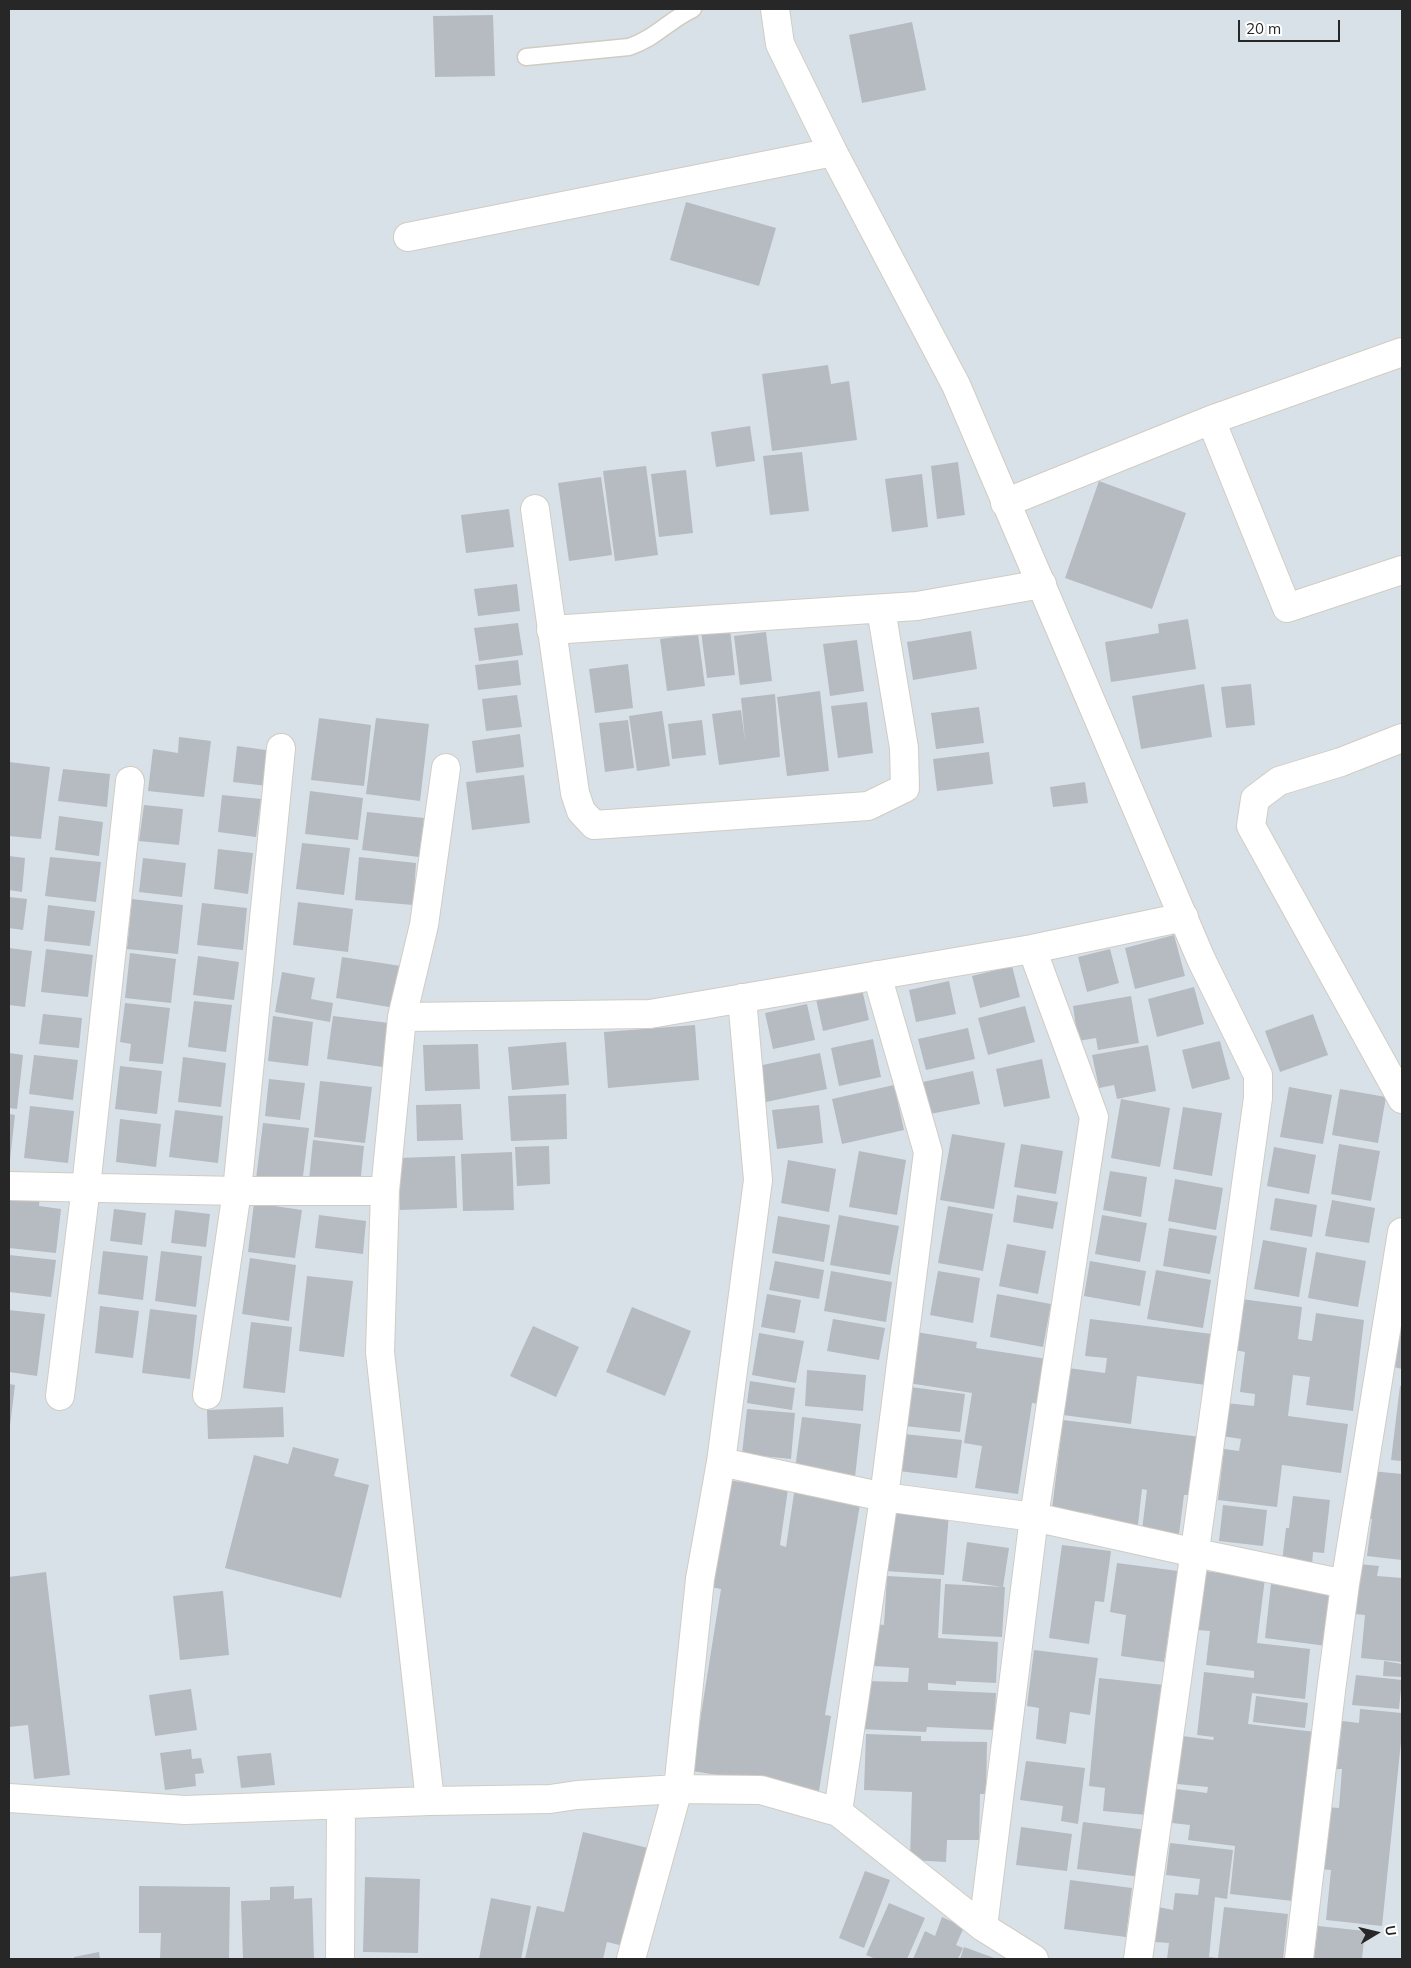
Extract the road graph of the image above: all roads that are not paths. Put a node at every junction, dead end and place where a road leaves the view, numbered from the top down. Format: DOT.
graph roads {
  1 [pos="693,9"];
  2 [pos="775,9"];
  3 [pos="526,57"];
  4 [pos="833,152"];
  5 [pos="408,237"];
  6 [pos="1402,352"];
  7 [pos="1211,420"];
  8 [pos="1005,503"];
  9 [pos="535,509"];
  10 [pos="1402,570"];
  11 [pos="1042,584"];
  12 [pos="881,609"];
  13 [pos="552,630"];
  14 [pos="1402,738"];
  15 [pos="281,748"];
  16 [pos="446,768"];
  17 [pos="130,781"];
  18 [pos="1184,917"];
  19 [pos="1032,950"];
  20 [pos="876,975"];
  21 [pos="742,998"];
  22 [pos="402,1017"];
  23 [pos="1402,1099"];
  24 [pos="9,1186"];
  25 [pos="86,1187"];
  26 [pos="237,1191"];
  27 [pos="385,1191"];
  28 [pos="1402,1232"];
  29 [pos="207,1394"];
  30 [pos="60,1396"];
  31 [pos="721,1462"];
  32 [pos="884,1497"];
  33 [pos="1034,1517"];
  34 [pos="1196,1554"];
  35 [pos="1345,1584"];
  36 [pos="678,1789"];
  37 [pos="9,1798"];
  38 [pos="430,1801"];
  39 [pos="341,1805"];
  40 [pos="838,1812"];
  41 [pos="983,1926"];
  42 [pos="340,1959"];
  43 [pos="631,1959"];
  44 [pos="1034,1959"];
  45 [pos="1138,1959"];
  46 [pos="1299,1959"];
  1 -- 3 [label="lane"];
  2 -- 4 [label="street"];
  4 -- 5 [label="street"];
  4 -- 8 [label="street"];
  6 -- 7 [label="street"];
  7 -- 8 [label="street"];
  7 -- 10 [label="street"];
  8 -- 11 [label="street"];
  9 -- 13 [label="street"];
  11 -- 12 [label="street"];
  11 -- 18 [label="street"];
  12 -- 13 [label="street"];
  12 -- 13 [label="street"];
  14 -- 23 [label="street"];
  15 -- 26 [label="street"];
  16 -- 22 [label="street"];
  17 -- 25 [label="street"];
  18 -- 19 [label="street"];
  18 -- 34 [label="street"];
  19 -- 20 [label="street"];
  19 -- 33 [label="street"];
  20 -- 21 [label="street"];
  20 -- 32 [label="street"];
  21 -- 22 [label="street"];
  21 -- 31 [label="street"];
  22 -- 27 [label="street"];
  24 -- 25 [label="street"];
  25 -- 26 [label="street"];
  25 -- 30 [label="street"];
  26 -- 27 [label="street"];
  26 -- 29 [label="street"];
  27 -- 38 [label="street"];
  28 -- 35 [label="street"];
  31 -- 32 [label="street"];
  31 -- 36 [label="street"];
  32 -- 33 [label="street"];
  32 -- 40 [label="street"];
  33 -- 34 [label="street"];
  33 -- 41 [label="street"];
  34 -- 35 [label="street"];
  34 -- 45 [label="street"];
  35 -- 46 [label="street"];
  36 -- 38 [label="street"];
  36 -- 40 [label="street"];
  36 -- 43 [label="street"];
  37 -- 39 [label="street"];
  38 -- 39 [label="street"];
  39 -- 42 [label="street"];
  40 -- 41 [label="street"];
  41 -- 44 [label="street"];
}
